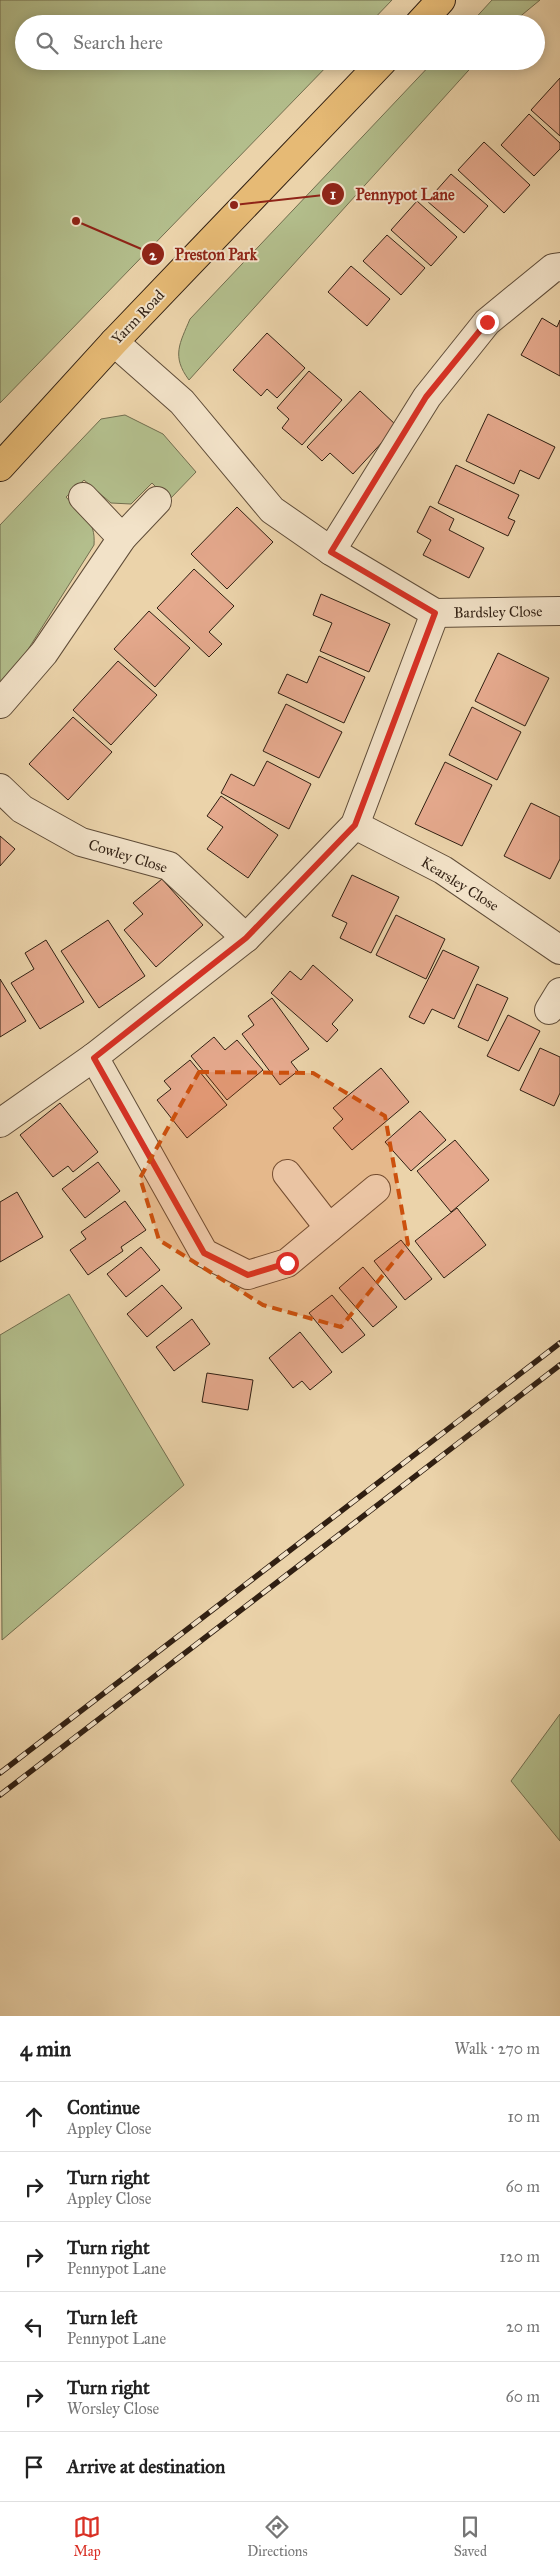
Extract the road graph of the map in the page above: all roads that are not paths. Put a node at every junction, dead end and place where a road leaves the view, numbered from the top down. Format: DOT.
graph roads {
  1 [pos="441,0"];
  2 [pos="427,15"];
  3 [pos="374,70"];
  4 [pos="560,267"];
  5 [pos="114,342"];
  6 [pos="0,467"];
  7 [pos="83,497"];
  8 [pos="156,501"];
  9 [pos="122,538"];
  10 [pos="331,552"];
  11 [pos="560,611"];
  12 [pos="435,613"];
  13 [pos="0,704"];
  14 [pos="0,788"];
  15 [pos="355,825"];
  16 [pos="246,938"];
  17 [pos="560,950"];
  18 [pos="94,1058"];
  19 [pos="0,1123"];
  20 [pos="287,1174"];
  21 [pos="376,1189"];
  22 [pos="329,1228"];
  1 -- 2 [label="main road"];
  3 -- 5 [label="main road, Yarm Road"];
  4 -- 10 [label="street"];
  5 -- 6 [label="main road, Yarm Road"];
  5 -- 10 [label="street"];
  7 -- 9 [label="street"];
  8 -- 9 [label="street"];
  9 -- 13 [label="street"];
  10 -- 12 [label="street"];
  11 -- 12 [label="street, Bardsley Close"];
  12 -- 15 [label="street"];
  14 -- 16 [label="street, Cowley Close"];
  15 -- 16 [label="street"];
  15 -- 17 [label="street, Kearsley Close"];
  16 -- 18 [label="street"];
  18 -- 19 [label="street"];
  18 -- 22 [label="street"];
  20 -- 22 [label="street"];
  21 -- 22 [label="street"];
}
